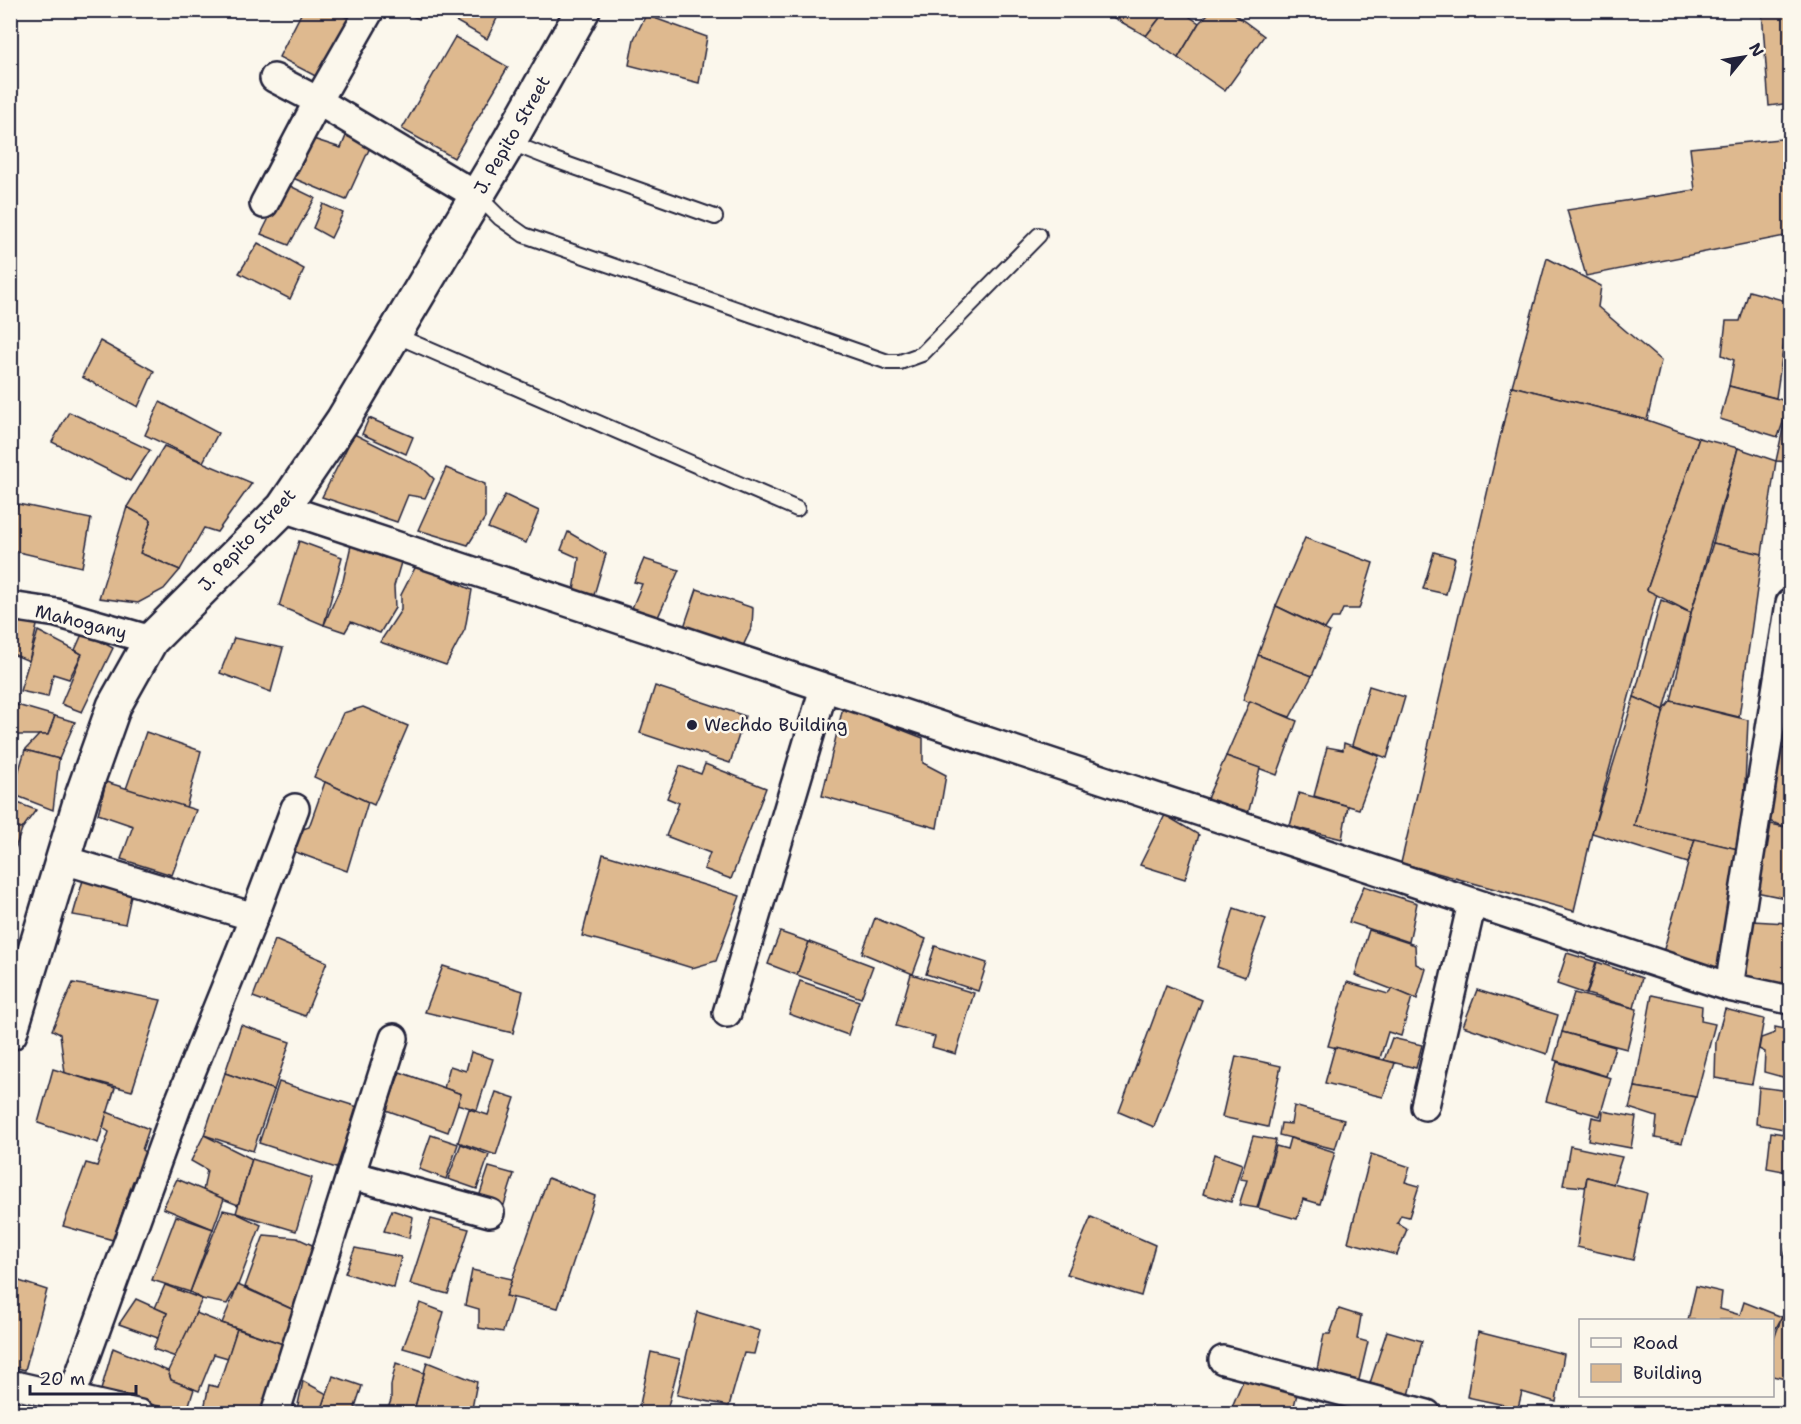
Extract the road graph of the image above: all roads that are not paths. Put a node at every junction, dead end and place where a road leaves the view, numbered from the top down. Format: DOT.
graph roads {
  1 [pos="370,10"];
  2 [pos="583,10"];
  3 [pos="274,78"];
  4 [pos="318,101"];
  5 [pos="509,142"];
  6 [pos="477,196"];
  7 [pos="264,204"];
  8 [pos="715,217"];
  9 [pos="1039,235"];
  10 [pos="395,335"];
  11 [pos="283,508"];
  12 [pos="797,509"];
  13 [pos="1791,603"];
  14 [pos="10,606"];
  15 [pos="151,640"];
  16 [pos="825,688"];
  17 [pos="295,808"];
  18 [pos="64,860"];
  19 [pos="1472,903"];
  20 [pos="254,917"];
  21 [pos="1729,987"];
  22 [pos="1791,1000"];
  23 [pos="728,1013"];
  24 [pos="11,1028"];
  25 [pos="394,1038"];
  26 [pos="1425,1106"];
  27 [pos="351,1175"];
  28 [pos="490,1213"];
  29 [pos="1223,1360"];
  30 [pos="10,1384"];
  31 [pos="71,1398"];
  32 [pos="140,1413"];
  33 [pos="276,1413"];
  34 [pos="1426,1413"];
  1 -- 4 [label="street"];
  2 -- 5 [label="street, J. Pepito Street"];
  3 -- 4 [label="street"];
  4 -- 6 [label="street"];
  4 -- 7 [label="street"];
  5 -- 6 [label="street, J. Pepito Street"];
  5 -- 8 [label="lane"];
  6 -- 9 [label="lane"];
  6 -- 10 [label="street, J. Pepito Street"];
  10 -- 11 [label="street, J. Pepito Street"];
  10 -- 12 [label="lane"];
  11 -- 15 [label="street, J. Pepito Street"];
  11 -- 16 [label="street"];
  13 -- 21 [label="street"];
  14 -- 15 [label="street, Mahogany"];
  15 -- 18 [label="street, J. Pepito Street"];
  16 -- 19 [label="street"];
  16 -- 23 [label="street"];
  17 -- 20 [label="street"];
  18 -- 20 [label="street"];
  18 -- 24 [label="street, J. Pepito Street"];
  19 -- 21 [label="street"];
  19 -- 26 [label="street"];
  20 -- 31 [label="street"];
  21 -- 22 [label="street"];
  25 -- 27 [label="street"];
  27 -- 28 [label="street"];
  27 -- 33 [label="street"];
  29 -- 34 [label="street"];
  30 -- 31 [label="street"];
  31 -- 32 [label="street"];
}
